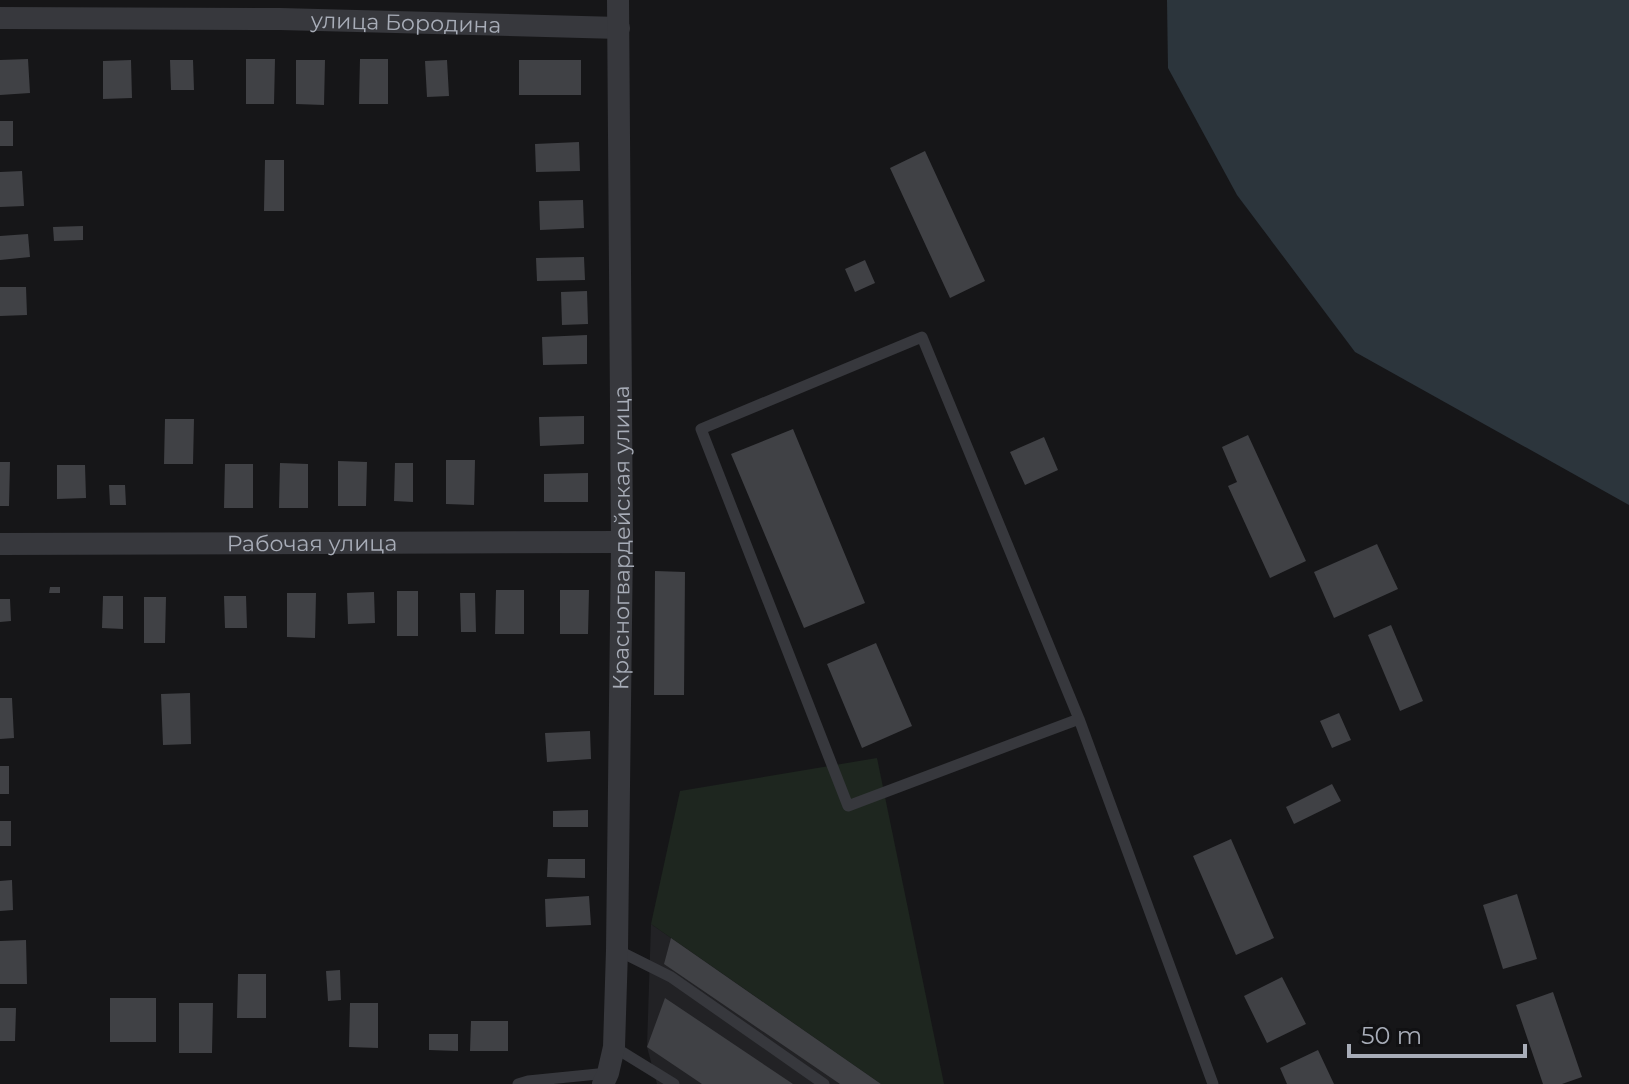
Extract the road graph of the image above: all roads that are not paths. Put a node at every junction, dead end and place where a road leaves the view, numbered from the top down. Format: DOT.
graph roads {
  1 [pos="618,0"];
  2 [pos="0,18"];
  3 [pos="619,28"];
  4 [pos="622,542"];
  5 [pos="0,544"];
  6 [pos="1079,719"];
  7 [pos="617,950"];
  8 [pos="614,1047"];
  9 [pos="606,1080"];
  10 [pos="518,1084"];
  11 [pos="674,1084"];
  12 [pos="824,1084"];
  13 [pos="1213,1084"];
  1 -- 3 [label="street, Красногвардейская улица"];
  2 -- 3 [label="street, улица Бородина"];
  3 -- 4 [label="street, Красногвардейская улица"];
  4 -- 5 [label="street, Рабочая улица"];
  4 -- 7 [label="street, Красногвардейская улица"];
  6 -- 6 [label="lane"];
  6 -- 13 [label="lane"];
  7 -- 8 [label="street, Красногвардейская улица"];
  7 -- 12 [label="lane"];
  8 -- 9 [label="street, Красногвардейская улица"];
  8 -- 11 [label="lane"];
  9 -- 10 [label="lane"];
}
